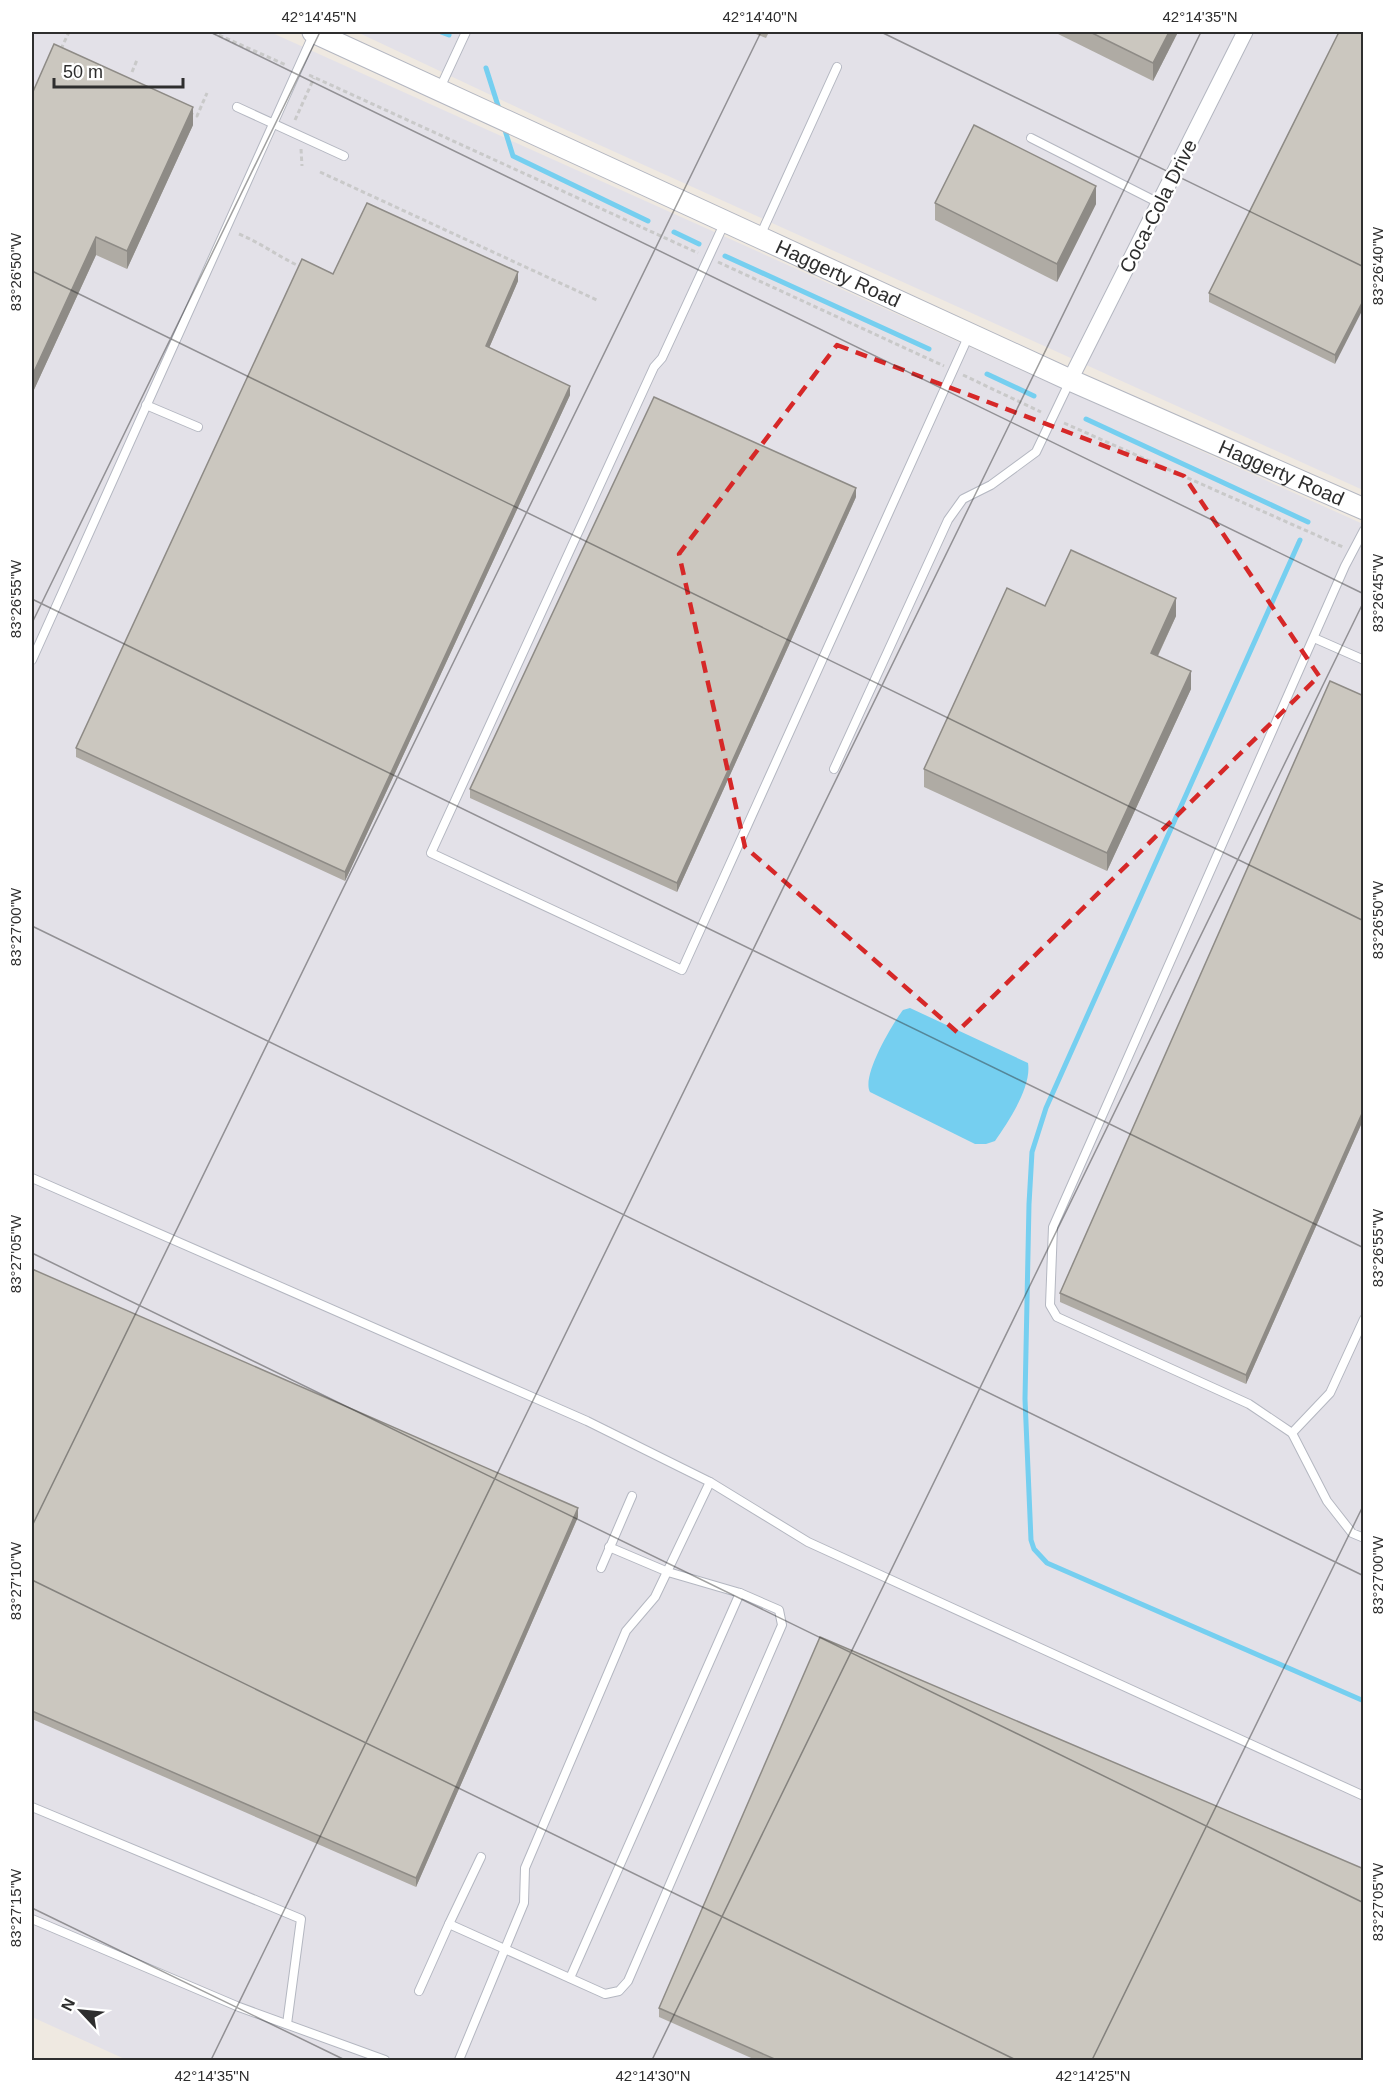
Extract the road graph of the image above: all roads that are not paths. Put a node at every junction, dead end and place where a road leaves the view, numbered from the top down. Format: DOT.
graph roads {
  1 [pos="314,32"];
  2 [pos="466,32"];
  3 [pos="1245,32"];
  4 [pos="837,66"];
  5 [pos="440,89"];
  6 [pos="237,107"];
  7 [pos="273,123"];
  8 [pos="1031,138"];
  9 [pos="344,156"];
  10 [pos="1159,203"];
  11 [pos="725,222"];
  12 [pos="759,238"];
  13 [pos="970,334"];
  14 [pos="1070,380"];
  15 [pos="146,405"];
  16 [pos="198,427"];
  17 [pos="1364,509"];
  18 [pos="1364,530"];
  19 [pos="1314,638"];
  20 [pos="32,660"];
  21 [pos="1364,660"];
  22 [pos="834,769"];
  23 [pos="32,1178"];
  24 [pos="1364,1319"];
  25 [pos="1293,1433"];
  26 [pos="710,1482"];
  27 [pos="632,1496"];
  28 [pos="1364,1538"];
  29 [pos="609,1548"];
  30 [pos="601,1568"];
  31 [pos="668,1572"];
  32 [pos="740,1593"];
  33 [pos="1364,1796"];
  34 [pos="32,1807"];
  35 [pos="481,1857"];
  36 [pos="32,1919"];
  37 [pos="449,1924"];
  38 [pos="506,1948"];
  39 [pos="570,1978"];
  40 [pos="419,1991"];
  41 [pos="287,2024"];
  42 [pos="385,2061"];
  43 [pos="459,2061"];
  1 -- 5 [label="main road, Haggerty Road"];
  1 -- 7 [label="lane"];
  2 -- 5 [label="lane"];
  3 -- 10 [label="street, Coca-Cola Drive"];
  4 -- 12 [label="lane"];
  5 -- 11 [label="main road, Haggerty Road"];
  6 -- 7 [label="lane"];
  7 -- 9 [label="lane"];
  7 -- 15 [label="lane"];
  8 -- 10 [label="lane"];
  10 -- 14 [label="street, Coca-Cola Drive"];
  11 -- 12 [label="main road, Haggerty Road"];
  11 -- 13 [label="lane"];
  12 -- 13 [label="main road, Haggerty Road"];
  13 -- 14 [label="main road, Haggerty Road"];
  14 -- 17 [label="main road, Haggerty Road"];
  14 -- 22 [label="lane"];
  15 -- 16 [label="lane"];
  15 -- 20 [label="lane"];
  18 -- 19 [label="lane"];
  19 -- 21 [label="lane"];
  19 -- 25 [label="lane"];
  23 -- 26 [label="lane"];
  24 -- 25 [label="lane"];
  25 -- 28 [label="lane"];
  26 -- 31 [label="lane"];
  26 -- 33 [label="lane"];
  27 -- 29 [label="lane"];
  29 -- 30 [label="lane"];
  29 -- 31 [label="lane"];
  31 -- 32 [label="lane"];
  31 -- 38 [label="lane"];
  32 -- 39 [label="lane"];
  32 -- 39 [label="lane"];
  34 -- 41 [label="lane"];
  35 -- 37 [label="lane"];
  36 -- 41 [label="lane"];
  37 -- 38 [label="lane"];
  37 -- 40 [label="lane"];
  38 -- 39 [label="lane"];
  38 -- 43 [label="lane"];
  41 -- 42 [label="lane"];
}
